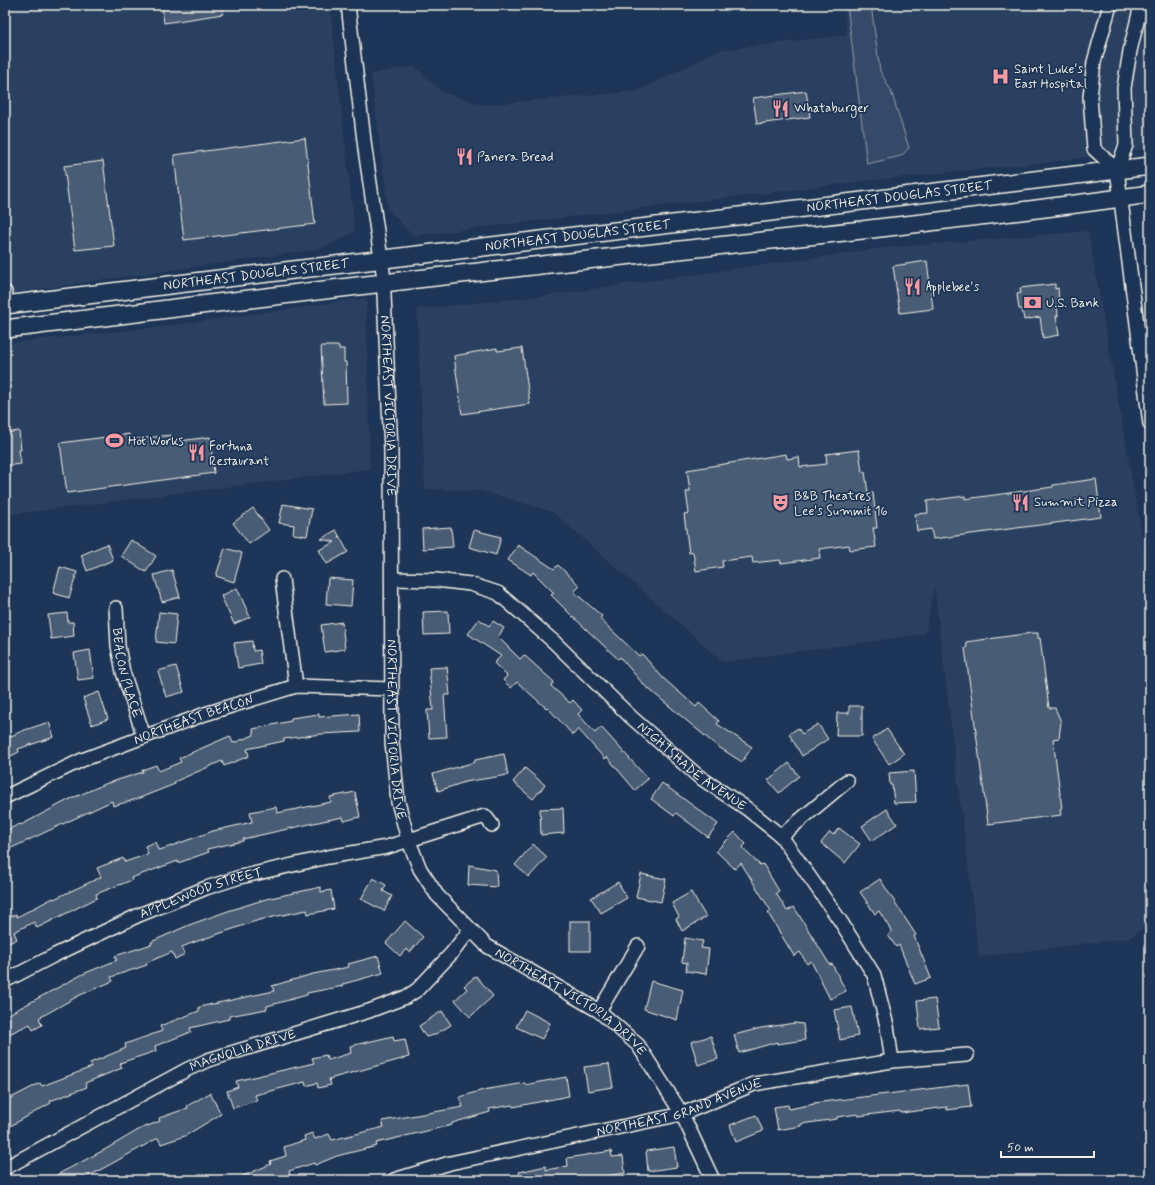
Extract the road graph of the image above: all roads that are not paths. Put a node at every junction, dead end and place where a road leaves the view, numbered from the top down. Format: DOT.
graph roads {
  1 [pos="348,5"];
  2 [pos="1110,5"];
  3 [pos="1141,5"];
  4 [pos="1150,166"];
  5 [pos="1117,170"];
  6 [pos="1150,194"];
  7 [pos="1120,198"];
  8 [pos="381,259"];
  9 [pos="383,282"];
  10 [pos="5,304"];
  11 [pos="5,329"];
  12 [pos="1150,424"];
  13 [pos="282,579"];
  14 [pos="393,579"];
  15 [pos="116,608"];
  16 [pos="296,686"];
  17 [pos="392,689"];
  18 [pos="144,737"];
  19 [pos="847,781"];
  20 [pos="5,797"];
  21 [pos="492,825"];
  22 [pos="781,836"];
  23 [pos="408,840"];
  24 [pos="470,930"];
  25 [pos="638,946"];
  26 [pos="5,981"];
  27 [pos="599,1011"];
  28 [pos="967,1055"];
  29 [pos="892,1061"];
  30 [pos="682,1114"];
  31 [pos="5,1168"];
  32 [pos="394,1180"];
  33 [pos="713,1180"];
  1 -- 8 [label="street, NORTHEAST VICTORIA DRIVE"];
  2 -- 5 [label="street"];
  3 -- 5 [label="street"];
  4 -- 5 [label="main road, NORTHEAST DOUGLAS STREET"];
  5 -- 7 [label="street"];
  5 -- 8 [label="main road, NORTHEAST DOUGLAS STREET"];
  6 -- 7 [label="main road, NORTHEAST DOUGLAS STREET"];
  7 -- 9 [label="main road, NORTHEAST DOUGLAS STREET"];
  7 -- 12 [label="street"];
  8 -- 9 [label="street, NORTHEAST VICTORIA DRIVE"];
  8 -- 10 [label="main road, NORTHEAST DOUGLAS STREET"];
  9 -- 11 [label="main road, NORTHEAST DOUGLAS STREET"];
  9 -- 14 [label="street, NORTHEAST VICTORIA DRIVE"];
  13 -- 16 [label="street"];
  14 -- 17 [label="street, NORTHEAST VICTORIA DRIVE"];
  14 -- 22 [label="street, NIGHTSHADE AVENUE"];
  15 -- 18 [label="street, BEACON PLACE"];
  16 -- 17 [label="street, NORTHEAST BEACON"];
  16 -- 18 [label="street, NORTHEAST BEACON"];
  17 -- 23 [label="street, NORTHEAST VICTORIA DRIVE"];
  18 -- 20 [label="street, NORTHEAST BEACON"];
  19 -- 22 [label="street"];
  21 -- 23 [label="street, APPLEWOOD STREET"];
  22 -- 29 [label="street, NIGHTSHADE AVENUE"];
  23 -- 24 [label="street, NORTHEAST VICTORIA DRIVE"];
  23 -- 26 [label="street, APPLEWOOD STREET"];
  24 -- 27 [label="street, NORTHEAST VICTORIA DRIVE"];
  24 -- 31 [label="street, MAGNOLIA DRIVE"];
  25 -- 27 [label="street"];
  27 -- 30 [label="street, NORTHEAST VICTORIA DRIVE"];
  28 -- 29 [label="street, NORTHEAST GRAND AVENUE"];
  29 -- 30 [label="street, NORTHEAST GRAND AVENUE"];
  30 -- 32 [label="street, NORTHEAST GRAND AVENUE"];
  30 -- 33 [label="street, NORTHEAST VICTORIA DRIVE"];
}
